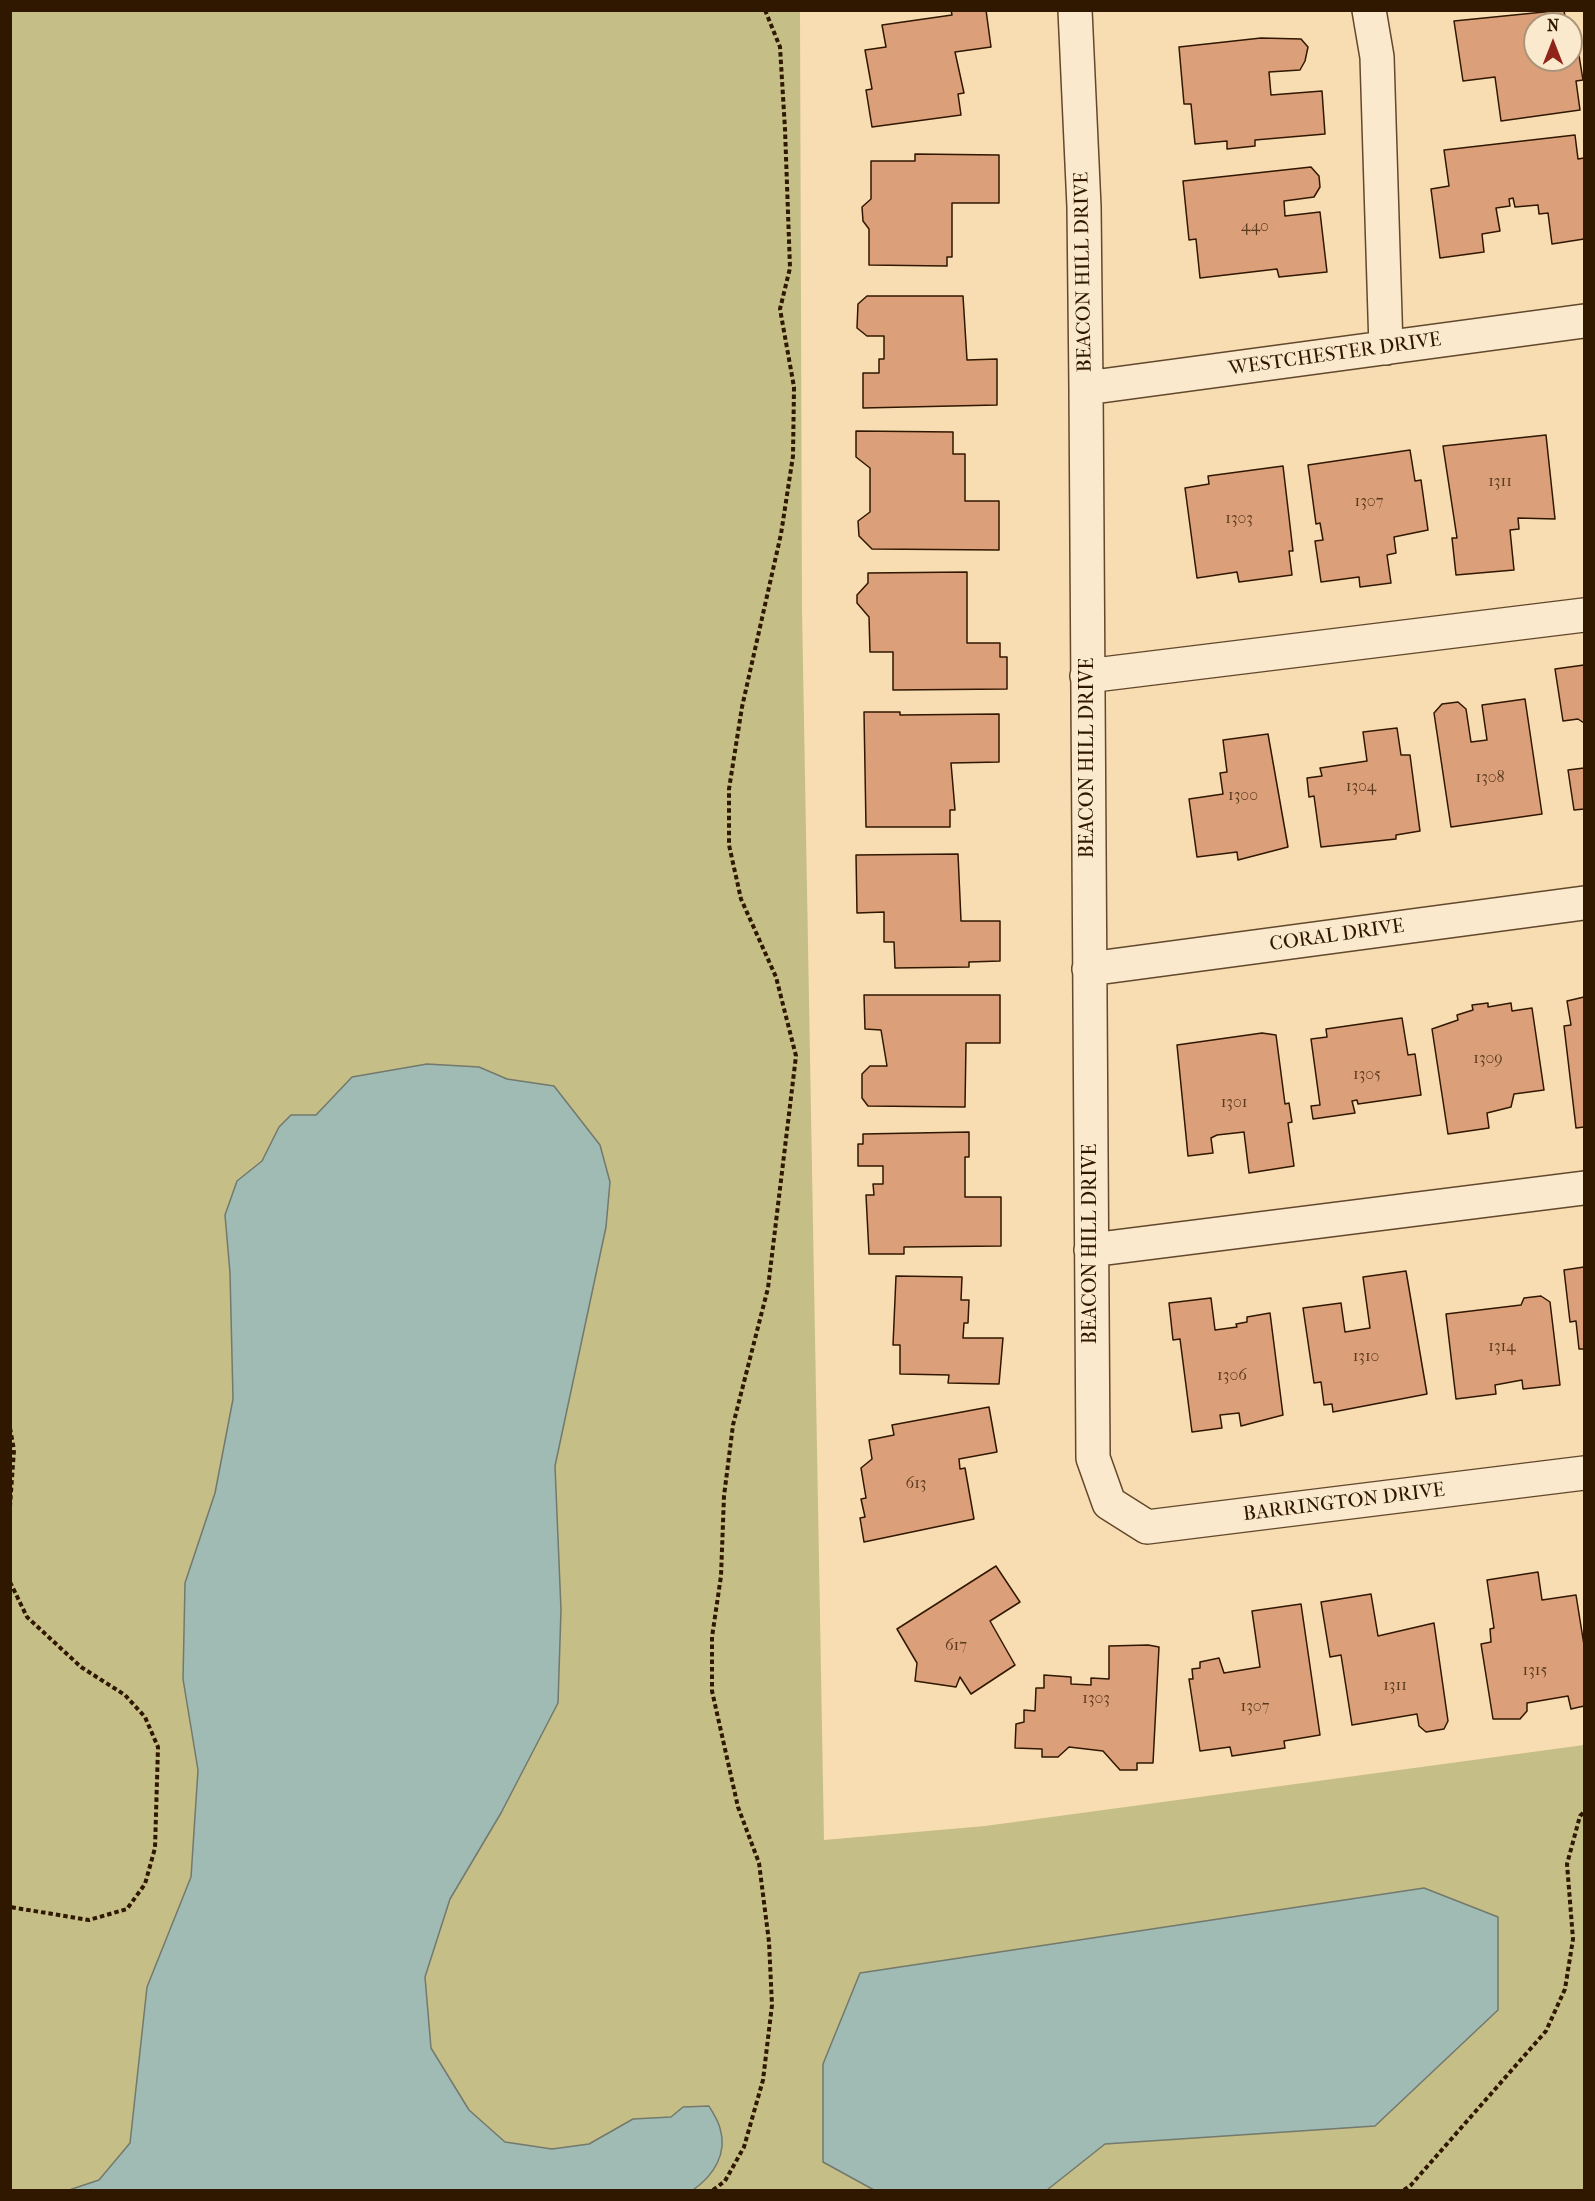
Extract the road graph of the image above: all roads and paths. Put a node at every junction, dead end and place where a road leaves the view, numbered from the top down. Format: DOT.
graph roads {
  1 [pos="765,10"];
  2 [pos="1075,10"];
  3 [pos="1369,10"];
  4 [pos="1584,321"];
  5 [pos="1386,348"];
  6 [pos="1086,388"];
  7 [pos="1584,615"];
  8 [pos="1087,676"];
  9 [pos="1584,903"];
  10 [pos="1089,969"];
  11 [pos="1584,1188"];
  12 [pos="1091,1250"];
  13 [pos="10,1428"];
  14 [pos="1584,1473"];
  15 [pos="1109,1503"];
  16 [pos="10,1506"];
  17 [pos="10,1582"];
  18 [pos="1584,1812"];
  19 [pos="10,1907"];
  20 [pos="713,2190"];
  21 [pos="1404,2190"];
  1 -- 20 [label="path"];
  2 -- 6 [label="street, BEACON HILL DRIVE"];
  3 -- 5 [label="street"];
  4 -- 5 [label="street, WESTCHESTER DRIVE"];
  5 -- 6 [label="street, WESTCHESTER DRIVE"];
  6 -- 8 [label="street, BEACON HILL DRIVE"];
  7 -- 8 [label="street"];
  8 -- 10 [label="street, BEACON HILL DRIVE"];
  9 -- 10 [label="street, CORAL DRIVE"];
  10 -- 12 [label="street, BEACON HILL DRIVE"];
  11 -- 12 [label="street"];
  12 -- 15 [label="street, BEACON HILL DRIVE"];
  13 -- 16 [label="path"];
  14 -- 15 [label="street, BARRINGTON DRIVE"];
  17 -- 19 [label="path"];
  18 -- 21 [label="path"];
}
